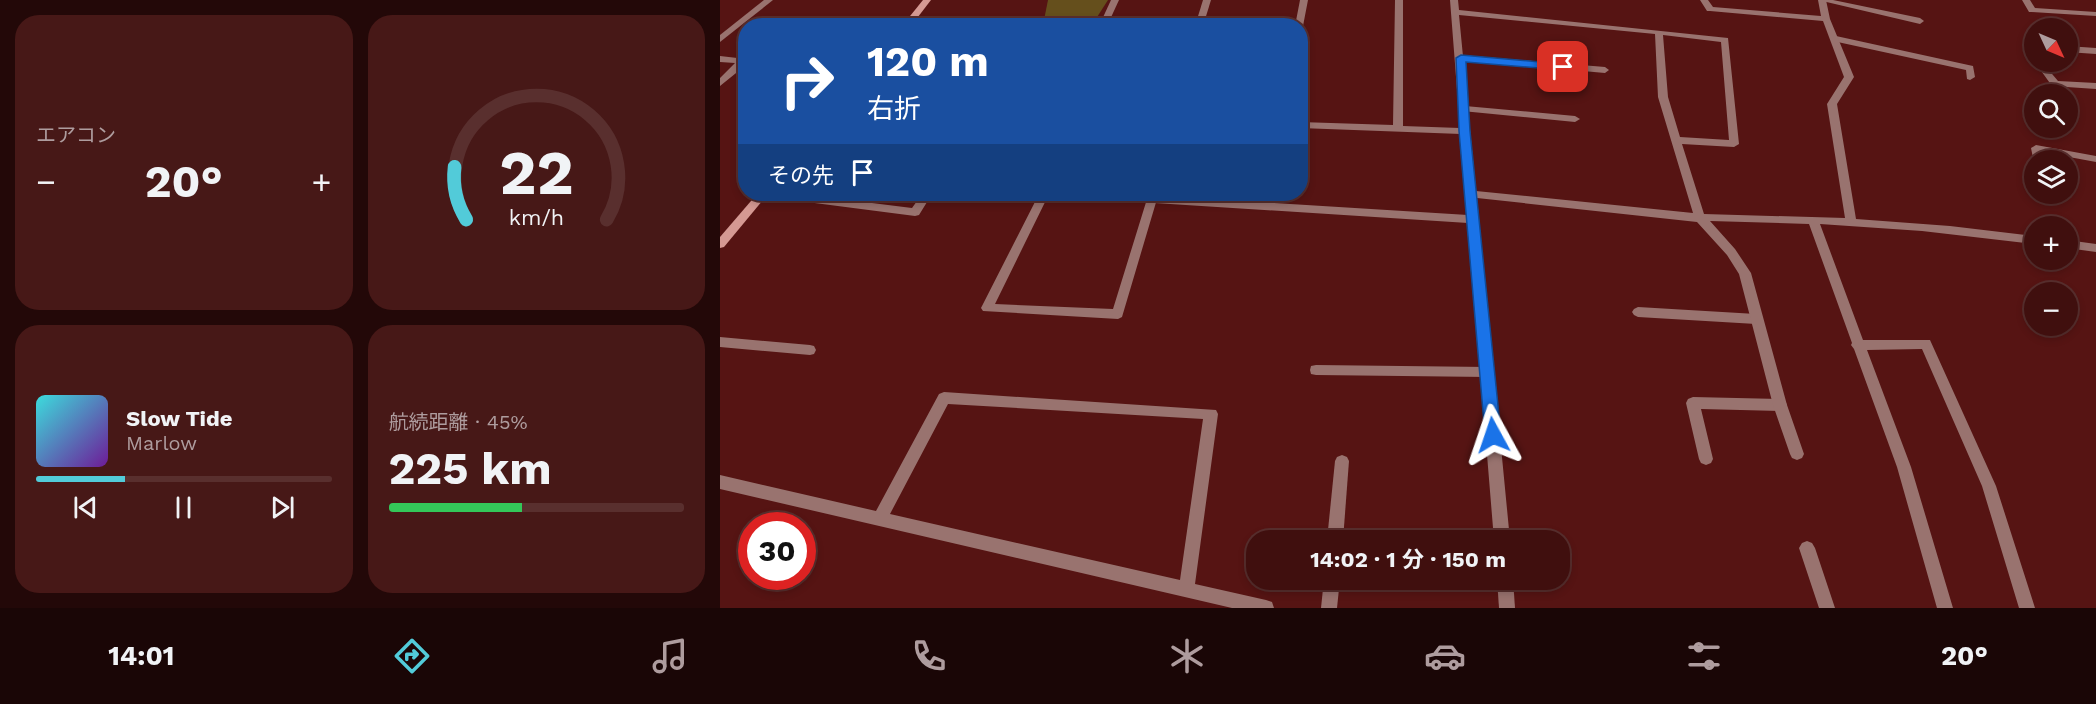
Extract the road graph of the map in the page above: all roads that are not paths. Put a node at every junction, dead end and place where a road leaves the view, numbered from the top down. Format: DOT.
graph roads {
  1 [pos="768,0"];
  2 [pos="927,0"];
  3 [pos="1115,0"];
  4 [pos="1207,0"];
  5 [pos="1304,0"];
  6 [pos="1399,0"];
  7 [pos="1704,0"];
  8 [pos="1822,0"];
  9 [pos="2026,0"];
  10 [pos="1455,6"];
  11 [pos="2096,14"];
  12 [pos="746,18"];
  13 [pos="912,18"];
  14 [pos="1107,18"];
  15 [pos="1201,18"];
  16 [pos="1301,18"];
  17 [pos="1826,19"];
  18 [pos="1920,21"];
  19 [pos="738,24"];
  20 [pos="1659,32"];
  21 [pos="720,39"];
  22 [pos="1836,39"];
  23 [pos="2078,50"];
  24 [pos="2096,51"];
  25 [pos="1461,58"];
  26 [pos="720,59"];
  27 [pos="738,61"];
  28 [pos="738,67"];
  29 [pos="1605,70"];
  30 [pos="2046,72"];
  31 [pos="1970,77"];
  32 [pos="720,83"];
  33 [pos="2096,86"];
  34 [pos="1465,110"];
  35 [pos="1575,119"];
  36 [pos="1308,125"];
  37 [pos="1398,130"];
  38 [pos="1464,131"];
  39 [pos="1677,140"];
  40 [pos="2078,156"];
  41 [pos="2096,159"];
  42 [pos="1472,194"];
  43 [pos="758,201"];
  44 [pos="830,201"];
  45 [pos="922,201"];
  46 [pos="1040,201"];
  47 [pos="1151,201"];
  48 [pos="1184,201"];
  49 [pos="1700,218"];
  50 [pos="1472,219"];
  51 [pos="1813,220"];
  52 [pos="1851,221"];
  53 [pos="2024,239"];
  54 [pos="720,244"];
  55 [pos="2078,246"];
  56 [pos="2096,248"];
  57 [pos="1638,312"];
  58 [pos="1756,320"];
  59 [pos="720,342"];
  60 [pos="1857,345"];
  61 [pos="810,350"];
  62 [pos="1316,370"];
  63 [pos="1488,372"];
  64 [pos="1780,405"];
  65 [pos="1797,454"];
  66 [pos="1706,459"];
  67 [pos="1342,461"];
  68 [pos="720,482"];
  69 [pos="880,519"];
  70 [pos="1336,530"];
  71 [pos="1501,530"];
  72 [pos="1807,548"];
  73 [pos="1186,590"];
  74 [pos="1331,590"];
  75 [pos="1506,590"];
  76 [pos="1239,605"];
  77 [pos="1266,608"];
  78 [pos="1329,608"];
  79 [pos="1507,608"];
  80 [pos="1827,608"];
  81 [pos="1945,608"];
  82 [pos="2027,608"];
  1 -- 12 [label="street"];
  2 -- 13 [label="street"];
  3 -- 14 [label="street"];
  4 -- 15 [label="street"];
  5 -- 16 [label="street"];
  6 -- 37 [label="street"];
  7 -- 17 [label="street"];
  8 -- 17 [label="street"];
  8 -- 18 [label="street"];
  9 -- 11 [label="street"];
  10 -- 20 [label="street"];
  10 -- 25 [label="street"];
  17 -- 22 [label="street"];
  19 -- 21 [label="street"];
  20 -- 39 [label="street"];
  20 -- 39 [label="street"];
  22 -- 31 [label="street"];
  22 -- 52 [label="street"];
  23 -- 24 [label="street"];
  25 -- 29 [label="street"];
  25 -- 34 [label="street"];
  26 -- 27 [label="street"];
  28 -- 32 [label="street"];
  30 -- 33 [label="street"];
  34 -- 35 [label="street"];
  34 -- 38 [label="street"];
  36 -- 37 [label="street"];
  37 -- 38 [label="street"];
  38 -- 42 [label="street"];
  39 -- 49 [label="street"];
  40 -- 41 [label="street"];
  42 -- 49 [label="street"];
  42 -- 50 [label="street"];
  43 -- 54 [label="street"];
  44 -- 45 [label="street"];
  46 -- 47 [label="street"];
  48 -- 50 [label="street"];
  49 -- 51 [label="street"];
  49 -- 58 [label="street"];
  50 -- 63 [label="street"];
  51 -- 52 [label="street"];
  51 -- 60 [label="street"];
  52 -- 53 [label="street"];
  55 -- 56 [label="street"];
  57 -- 58 [label="street"];
  58 -- 64 [label="street"];
  59 -- 61 [label="street"];
  60 -- 81 [label="street"];
  60 -- 82 [label="street"];
  62 -- 63 [label="street"];
  63 -- 71 [label="street"];
  64 -- 65 [label="street"];
  64 -- 66 [label="street"];
  67 -- 70 [label="street"];
  68 -- 69 [label="street"];
  69 -- 73 [label="street"];
  69 -- 73 [label="street"];
  72 -- 80 [label="street"];
  73 -- 76 [label="street"];
  74 -- 78 [label="street"];
  75 -- 79 [label="street"];
  76 -- 77 [label="street"];
}
